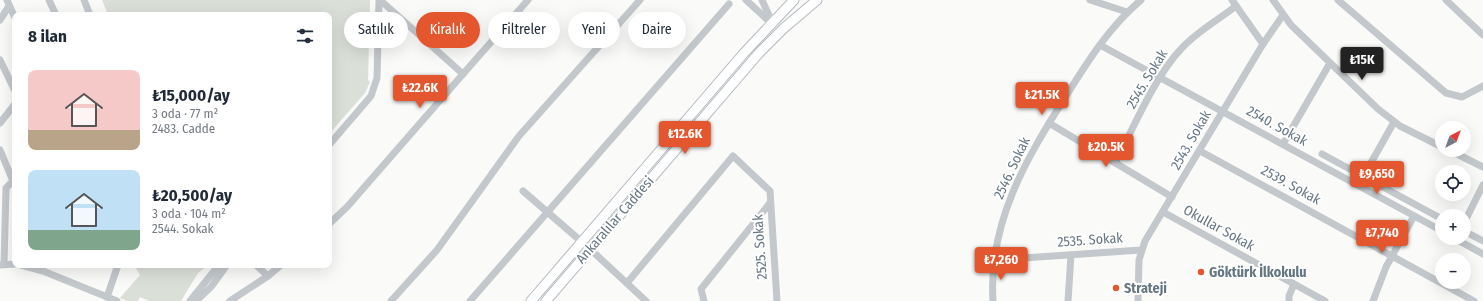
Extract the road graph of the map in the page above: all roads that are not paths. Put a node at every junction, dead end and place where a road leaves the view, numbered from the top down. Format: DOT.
graph roads {
  1 [pos="49,0"];
  2 [pos="84,0"];
  3 [pos="380,0"];
  4 [pos="528,0"];
  5 [pos="640,0"];
  6 [pos="746,0"];
  7 [pos="762,0"];
  8 [pos="794,0"];
  9 [pos="816,0"];
  10 [pos="1090,0"];
  11 [pos="1141,0"];
  12 [pos="1273,0"];
  13 [pos="1338,0"];
  14 [pos="1446,0"];
  15 [pos="8,3"];
  16 [pos="1234,3"];
  17 [pos="729,4"];
  18 [pos="55,12"];
  19 [pos="89,12"];
  20 [pos="1127,12"];
  21 [pos="1283,15"];
  22 [pos="0,20"];
  23 [pos="772,22"];
  24 [pos="1483,35"];
  25 [pos="1263,44"];
  26 [pos="1100,45"];
  27 [pos="0,60"];
  28 [pos="1330,63"];
  29 [pos="463,74"];
  30 [pos="1160,78"];
  31 [pos="12,85"];
  32 [pos="1483,86"];
  33 [pos="12,108"];
  34 [pos="1223,112"];
  35 [pos="1394,122"];
  36 [pos="0,123"];
  37 [pos="1049,123"];
  38 [pos="332,142"];
  39 [pos="1435,143"];
  40 [pos="1283,144"];
  41 [pos="0,150"];
  42 [pos="1200,150"];
  43 [pos="1322,154"];
  44 [pos="1463,157"];
  45 [pos="1115,163"];
  46 [pos="1483,167"];
  47 [pos="12,177"];
  48 [pos="1364,177"];
  49 [pos="12,184"];
  50 [pos="1483,186"];
  51 [pos="1388,190"];
  52 [pos="523,191"];
  53 [pos="1172,197"];
  54 [pos="1383,199"];
  55 [pos="770,203"];
  56 [pos="1471,209"];
  57 [pos="1163,212"];
  58 [pos="547,213"];
  59 [pos="1435,215"];
  60 [pos="1414,216"];
  61 [pos="332,221"];
  62 [pos="1435,227"];
  63 [pos="1471,235"];
  64 [pos="1483,241"];
  65 [pos="582,242"];
  66 [pos="1467,245"];
  67 [pos="590,249"];
  68 [pos="1141,250"];
  69 [pos="1483,254"];
  70 [pos="1071,255"];
  71 [pos="1392,256"];
  72 [pos="994,260"];
  73 [pos="12,264"];
  74 [pos="2,265"];
  75 [pos="43,268"];
  76 [pos="117,268"];
  77 [pos="217,268"];
  78 [pos="225,268"];
  79 [pos="259,268"];
  80 [pos="277,268"];
  81 [pos="268,276"];
  82 [pos="626,283"];
  83 [pos="1294,284"];
  84 [pos="107,297"];
  85 [pos="644,300"];
  86 [pos="118,301"];
  87 [pos="190,301"];
  88 [pos="196,301"];
  89 [pos="230,301"];
  90 [pos="391,301"];
  91 [pos="470,301"];
  92 [pos="531,301"];
  93 [pos="546,301"];
  94 [pos="704,301"];
  95 [pos="777,301"];
  96 [pos="993,301"];
  97 [pos="1068,301"];
  98 [pos="1138,301"];
  99 [pos="1289,301"];
  100 [pos="1325,301"];
  101 [pos="1373,301"];
  102 [pos="1474,301"];
  1 -- 18 [label="street"];
  2 -- 19 [label="street"];
  3 -- 29 [label="street"];
  3 -- 38 [label="street"];
  4 -- 29 [label="street"];
  5 -- 90 [label="street"];
  6 -- 23 [label="street"];
  7 -- 23 [label="street"];
  8 -- 23 [label="main road, Ankaralılar Caddesi"];
  9 -- 67 [label="main road, Ankaralılar Caddesi"];
  10 -- 20 [label="street"];
  11 -- 20 [label="street, 2546. Sokak"];
  12 -- 21 [label="street"];
  13 -- 32 [label="street"];
  14 -- 24 [label="street"];
  15 -- 22 [label="street"];
  16 -- 25 [label="street"];
  16 -- 30 [label="street, 2545. Sokak"];
  17 -- 58 [label="street"];
  20 -- 26 [label="street, 2546. Sokak"];
  21 -- 25 [label="street, 2543. Sokak"];
  21 -- 28 [label="street"];
  23 -- 65 [label="main road, Ankaralılar Caddesi"];
  25 -- 34 [label="street, 2543. Sokak"];
  26 -- 30 [label="street, 2540. Sokak"];
  26 -- 37 [label="street, 2546. Sokak"];
  27 -- 31 [label="street"];
  28 -- 35 [label="street"];
  28 -- 40 [label="street"];
  29 -- 61 [label="street"];
  30 -- 34 [label="street, 2540. Sokak"];
  30 -- 45 [label="street, 2545. Sokak"];
  33 -- 36 [label="street"];
  34 -- 40 [label="street, 2540. Sokak"];
  34 -- 42 [label="street, 2543. Sokak"];
  35 -- 39 [label="street"];
  35 -- 48 [label="street"];
  37 -- 45 [label="street"];
  37 -- 72 [label="street, 2546. Sokak"];
  40 -- 54 [label="street, 2540. Sokak"];
  41 -- 47 [label="street"];
  42 -- 53 [label="street, 2543. Sokak"];
  42 -- 71 [label="street, 2539. Sokak"];
  43 -- 48 [label="street"];
  44 -- 46 [label="street"];
  45 -- 53 [label="street"];
  48 -- 51 [label="street"];
  49 -- 74 [label="street"];
  50 -- 56 [label="street"];
  51 -- 54 [label="street"];
  51 -- 59 [label="street"];
  52 -- 58 [label="street"];
  53 -- 57 [label="street, 2543. Sokak"];
  54 -- 60 [label="street, 2540. Sokak"];
  55 -- 82 [label="street, 2525. Sokak"];
  55 -- 94 [label="street"];
  55 -- 95 [label="street, 2525. Sokak"];
  57 -- 68 [label="street, 2543. Sokak"];
  57 -- 83 [label="street, Okullar Sokak"];
  58 -- 65 [label="street"];
  58 -- 91 [label="street"];
  60 -- 62 [label="street, 2540. Sokak"];
  60 -- 71 [label="street"];
  63 -- 64 [label="street"];
  65 -- 67 [label="main road"];
  65 -- 92 [label="main road, Ankaralılar Caddesi"];
  66 -- 69 [label="street"];
  67 -- 82 [label="street"];
  67 -- 93 [label="main road, Ankaralılar Caddesi"];
  68 -- 70 [label="street, 2535. Sokak"];
  68 -- 98 [label="street"];
  70 -- 72 [label="street, 2535. Sokak"];
  70 -- 97 [label="street"];
  71 -- 101 [label="street"];
  71 -- 102 [label="street, 2539. Sokak"];
  72 -- 96 [label="street, 2546. Sokak"];
  73 -- 74 [label="street"];
  75 -- 84 [label="street"];
  76 -- 84 [label="street"];
  77 -- 87 [label="street"];
  78 -- 88 [label="street"];
  79 -- 81 [label="street"];
  80 -- 81 [label="street"];
  81 -- 89 [label="street"];
  82 -- 85 [label="street"];
  83 -- 99 [label="street"];
  83 -- 100 [label="street, Okullar Sokak"];
  84 -- 86 [label="street"];
}
